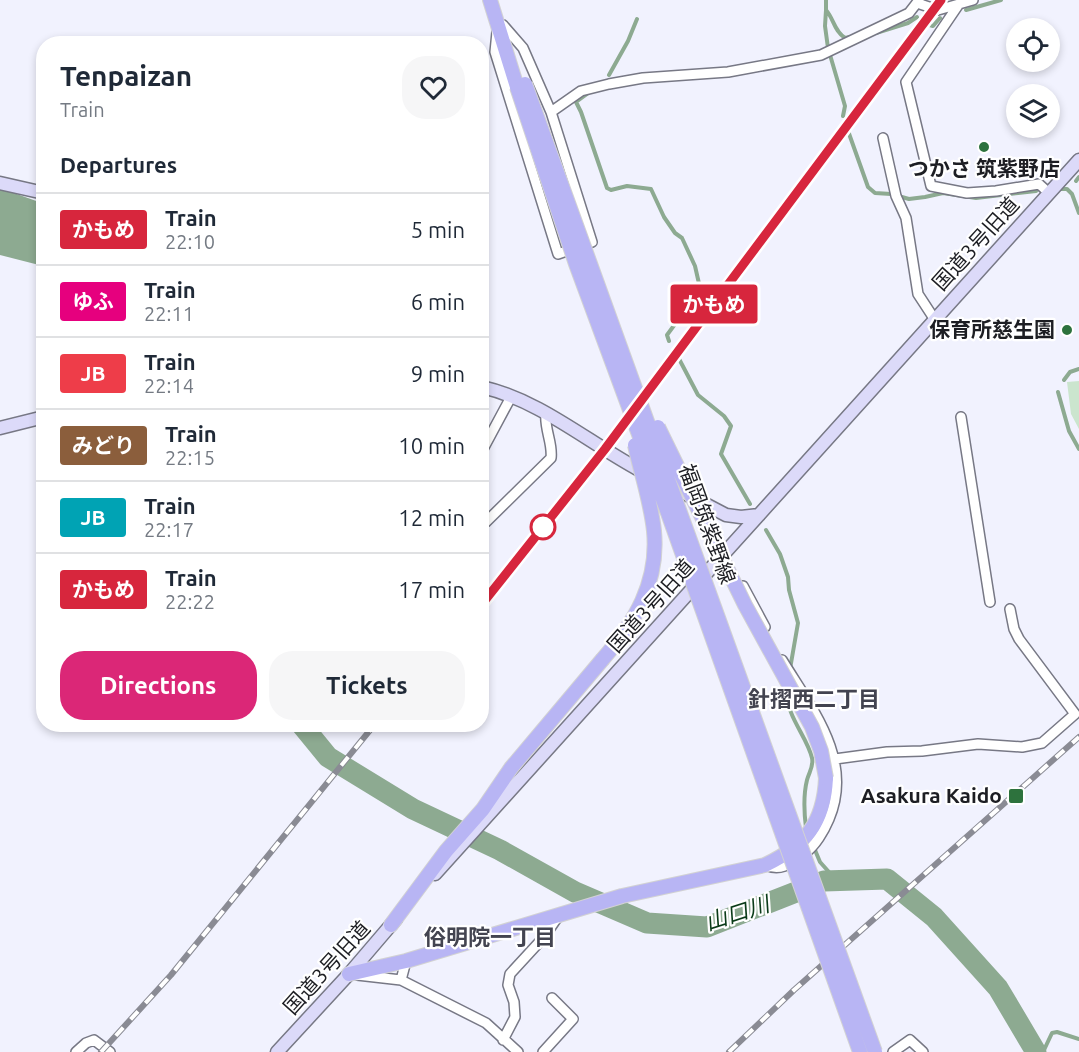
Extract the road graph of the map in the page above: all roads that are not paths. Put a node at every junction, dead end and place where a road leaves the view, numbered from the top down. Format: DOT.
graph roads {
  1 [pos="973,0"];
  2 [pos="918,2"];
  3 [pos="959,4"];
  4 [pos="492,6"];
  5 [pos="500,27"];
  6 [pos="521,86"];
  7 [pos="551,112"];
  8 [pos="883,138"];
  9 [pos="1079,160"];
  10 [pos="0,183"];
  11 [pos="36,191"];
  12 [pos="1048,193"];
  13 [pos="935,320"];
  14 [pos="616,339"];
  15 [pos="489,389"];
  16 [pos="622,390"];
  17 [pos="511,397"];
  18 [pos="546,413"];
  19 [pos="961,417"];
  20 [pos="36,419"];
  21 [pos="0,428"];
  22 [pos="489,438"];
  23 [pos="759,515"];
  24 [pos="489,519"];
  25 [pos="725,553"];
  26 [pos="990,602"];
  27 [pos="1010,609"];
  28 [pos="835,759"];
  29 [pos="483,815"];
  30 [pos="765,865"];
  31 [pos="563,914"];
  32 [pos="391,925"];
  33 [pos="406,961"];
  34 [pos="349,974"];
  35 [pos="401,980"];
  36 [pos="552,998"];
  37 [pos="503,1040"];
  38 [pos="76,1052"];
  39 [pos="110,1052"];
  40 [pos="277,1052"];
  41 [pos="518,1052"];
  42 [pos="543,1052"];
  43 [pos="860,1052"];
  44 [pos="875,1052"];
  45 [pos="893,1052"];
  46 [pos="924,1052"];
  1 -- 3 [label="street"];
  2 -- 3 [label="street"];
  2 -- 7 [label="street"];
  3 -- 12 [label="street"];
  4 -- 5 [label="main road, 福岡筑紫野線"];
  5 -- 6 [label="main road, 福岡筑紫野線"];
  5 -- 7 [label="street"];
  5 -- 7 [label="street"];
  6 -- 14 [label="main road, 福岡筑紫野線, bridge"];
  6 -- 16 [label="main road, 福岡筑紫野線, bridge"];
  8 -- 13 [label="street"];
  9 -- 12 [label="street, 国道3号旧道"];
  10 -- 11 [label="street"];
  12 -- 13 [label="street, 国道3号旧道"];
  13 -- 23 [label="street, 国道3号旧道"];
  14 -- 30 [label="main road, bridge"];
  14 -- 44 [label="main road, 福岡筑紫野線, bridge"];
  15 -- 17 [label="street"];
  16 -- 29 [label="main road, bridge"];
  16 -- 43 [label="main road, 福岡筑紫野線, bridge"];
  17 -- 18 [label="street"];
  17 -- 22 [label="street"];
  18 -- 23 [label="street"];
  18 -- 24 [label="street"];
  19 -- 26 [label="street"];
  20 -- 21 [label="street"];
  23 -- 25 [label="street, 国道3号旧道"];
  25 -- 28 [label="street"];
  25 -- 29 [label="street, 国道3号旧道"];
  27 -- 28 [label="street"];
  28 -- 30 [label="street"];
  29 -- 32 [label="main road"];
  30 -- 31 [label="main road"];
  31 -- 33 [label="main road"];
  31 -- 37 [label="street"];
  32 -- 34 [label="street, 国道3号旧道"];
  33 -- 34 [label="main road"];
  33 -- 35 [label="street"];
  34 -- 35 [label="street"];
  34 -- 40 [label="street, 国道3号旧道"];
  35 -- 37 [label="street"];
  36 -- 42 [label="street"];
  37 -- 41 [label="street"];
  38 -- 39 [label="street"];
  45 -- 46 [label="street"];
}
